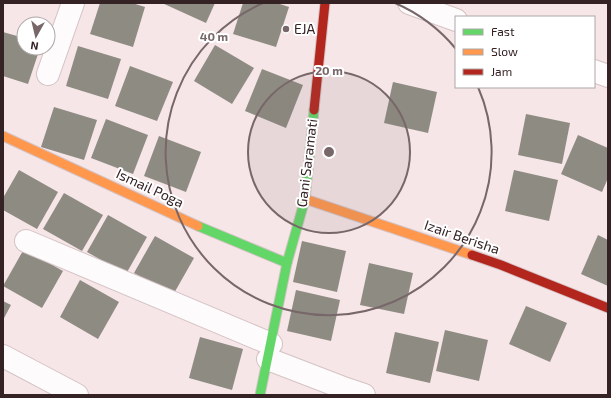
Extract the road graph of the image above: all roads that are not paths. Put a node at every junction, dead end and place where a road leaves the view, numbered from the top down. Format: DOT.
graph roads {
  1 [pos="73,3"];
  2 [pos="409,3"];
  3 [pos="320,5"];
  4 [pos="455,20"];
  5 [pos="595,71"];
  6 [pos="48,74"];
  7 [pos="608,76"];
  8 [pos="3,136"];
  9 [pos="305,199"];
  10 [pos="26,241"];
  11 [pos="287,263"];
  12 [pos="608,308"];
  13 [pos="269,351"];
  14 [pos="3,356"];
  15 [pos="77,395"];
  16 [pos="260,395"];
  17 [pos="364,395"];
  1 -- 6 [label="street"];
  2 -- 4 [label="street"];
  3 -- 9 [label="street, Gani Saramati"];
  5 -- 7 [label="street"];
  8 -- 11 [label="street, Ismail Poga"];
  9 -- 11 [label="street, Gani Saramati"];
  9 -- 12 [label="street, Izair Berisha"];
  10 -- 13 [label="street"];
  11 -- 13 [label="street, Gani Saramati"];
  13 -- 16 [label="street, Gani Saramati"];
  13 -- 17 [label="street"];
  14 -- 15 [label="street"];
}
